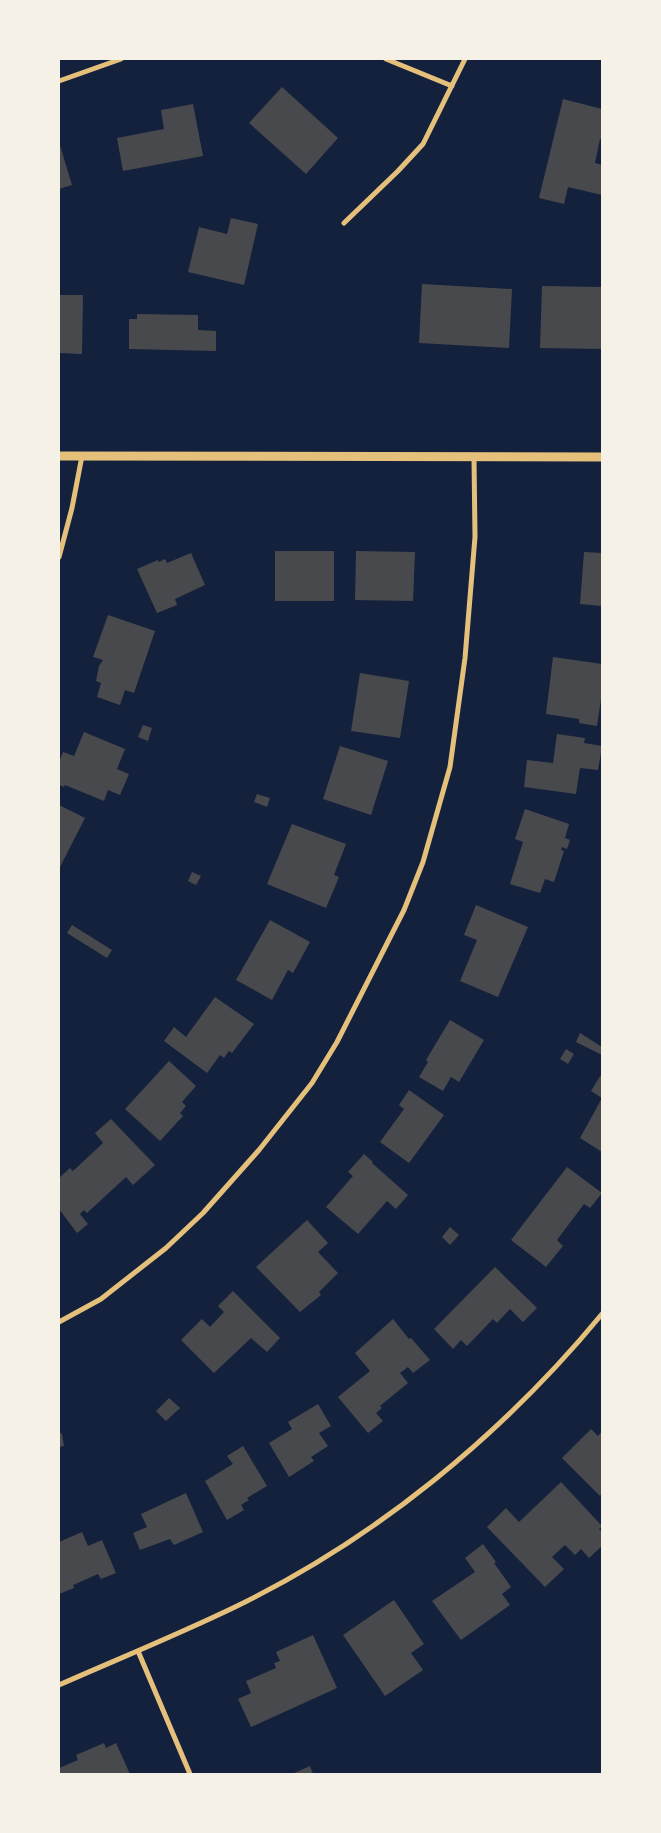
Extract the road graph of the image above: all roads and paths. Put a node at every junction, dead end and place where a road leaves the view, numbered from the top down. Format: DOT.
graph roads {
  1 [pos="121,59"];
  2 [pos="386,59"];
  3 [pos="465,59"];
  4 [pos="59,81"];
  5 [pos="452,86"];
  6 [pos="344,223"];
  7 [pos="59,456"];
  8 [pos="82,456"];
  9 [pos="602,457"];
  10 [pos="474,458"];
  11 [pos="59,557"];
  12 [pos="602,1314"];
  13 [pos="59,1322"];
  14 [pos="138,1651"];
  15 [pos="59,1685"];
  16 [pos="190,1774"];
  1 -- 4 [label="street"];
  2 -- 5 [label="street"];
  3 -- 5 [label="street"];
  5 -- 6 [label="street"];
  7 -- 8 [label="street"];
  8 -- 10 [label="street"];
  8 -- 11 [label="street"];
  9 -- 10 [label="street"];
  10 -- 13 [label="street"];
  12 -- 14 [label="street"];
  14 -- 15 [label="street"];
  14 -- 16 [label="street"];
}
